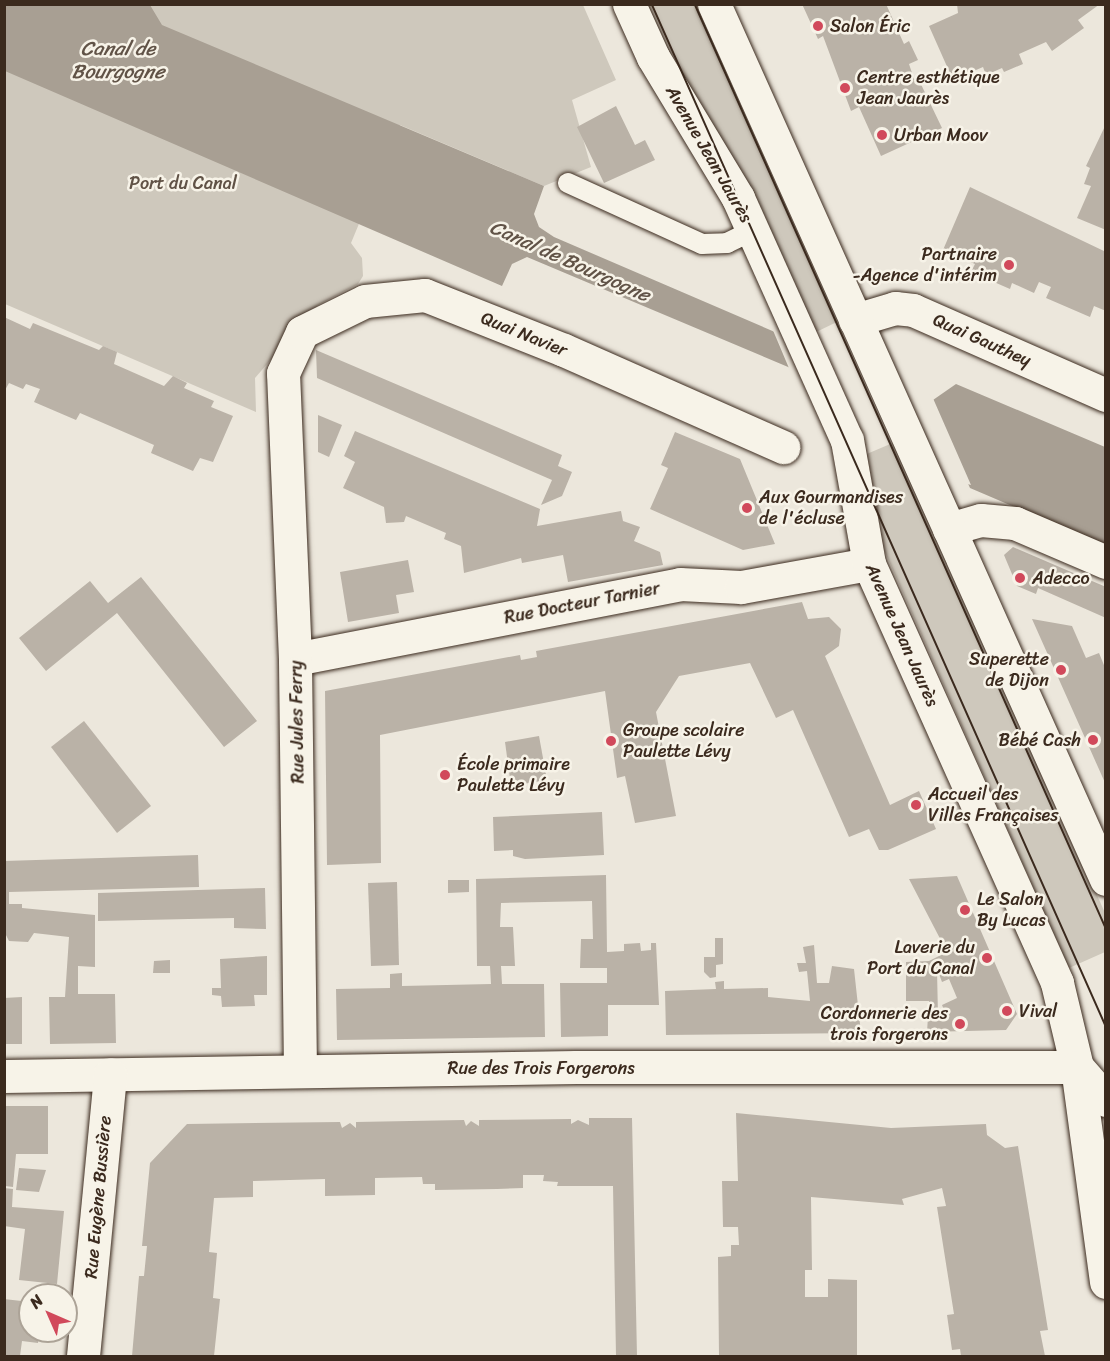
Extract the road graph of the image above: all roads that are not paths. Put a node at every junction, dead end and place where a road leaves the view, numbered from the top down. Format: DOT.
graph roads {
  1 [pos="629,4"];
  2 [pos="714,4"];
  3 [pos="568,183"];
  4 [pos="752,231"];
  5 [pos="855,320"];
  6 [pos="283,373"];
  7 [pos="1106,395"];
  8 [pos="783,447"];
  9 [pos="949,529"];
  10 [pos="1106,562"];
  11 [pos="869,564"];
  12 [pos="296,659"];
  13 [pos="1106,879"];
  14 [pos="1091,1066"];
  15 [pos="300,1071"];
  16 [pos="110,1074"];
  17 [pos="4,1076"];
  18 [pos="1106,1100"];
  19 [pos="1106,1282"];
  20 [pos="83,1356"];
  1 -- 4 [label="street, Avenue Jean Jaurès"];
  2 -- 5 [label="street"];
  3 -- 4 [label="lane"];
  4 -- 11 [label="street, Avenue Jean Jaurès"];
  5 -- 7 [label="street, Quai Gauthey"];
  5 -- 9 [label="street"];
  6 -- 8 [label="street, Quai Navier"];
  6 -- 12 [label="street, Rue Jules Ferry"];
  9 -- 10 [label="street"];
  9 -- 13 [label="street"];
  11 -- 12 [label="street, Rue Docteur Tarnier"];
  11 -- 14 [label="street, Avenue Jean Jaurès"];
  12 -- 15 [label="street, Rue Jules Ferry"];
  14 -- 15 [label="street, Rue des Trois Forgerons"];
  14 -- 18 [label="street, Avenue Jean Jaurès"];
  14 -- 19 [label="street"];
  15 -- 16 [label="street, Rue des Trois Forgerons"];
  16 -- 17 [label="street, Rue des Trois Forgerons"];
  16 -- 20 [label="street, Rue Eugène Bussière"];
}
